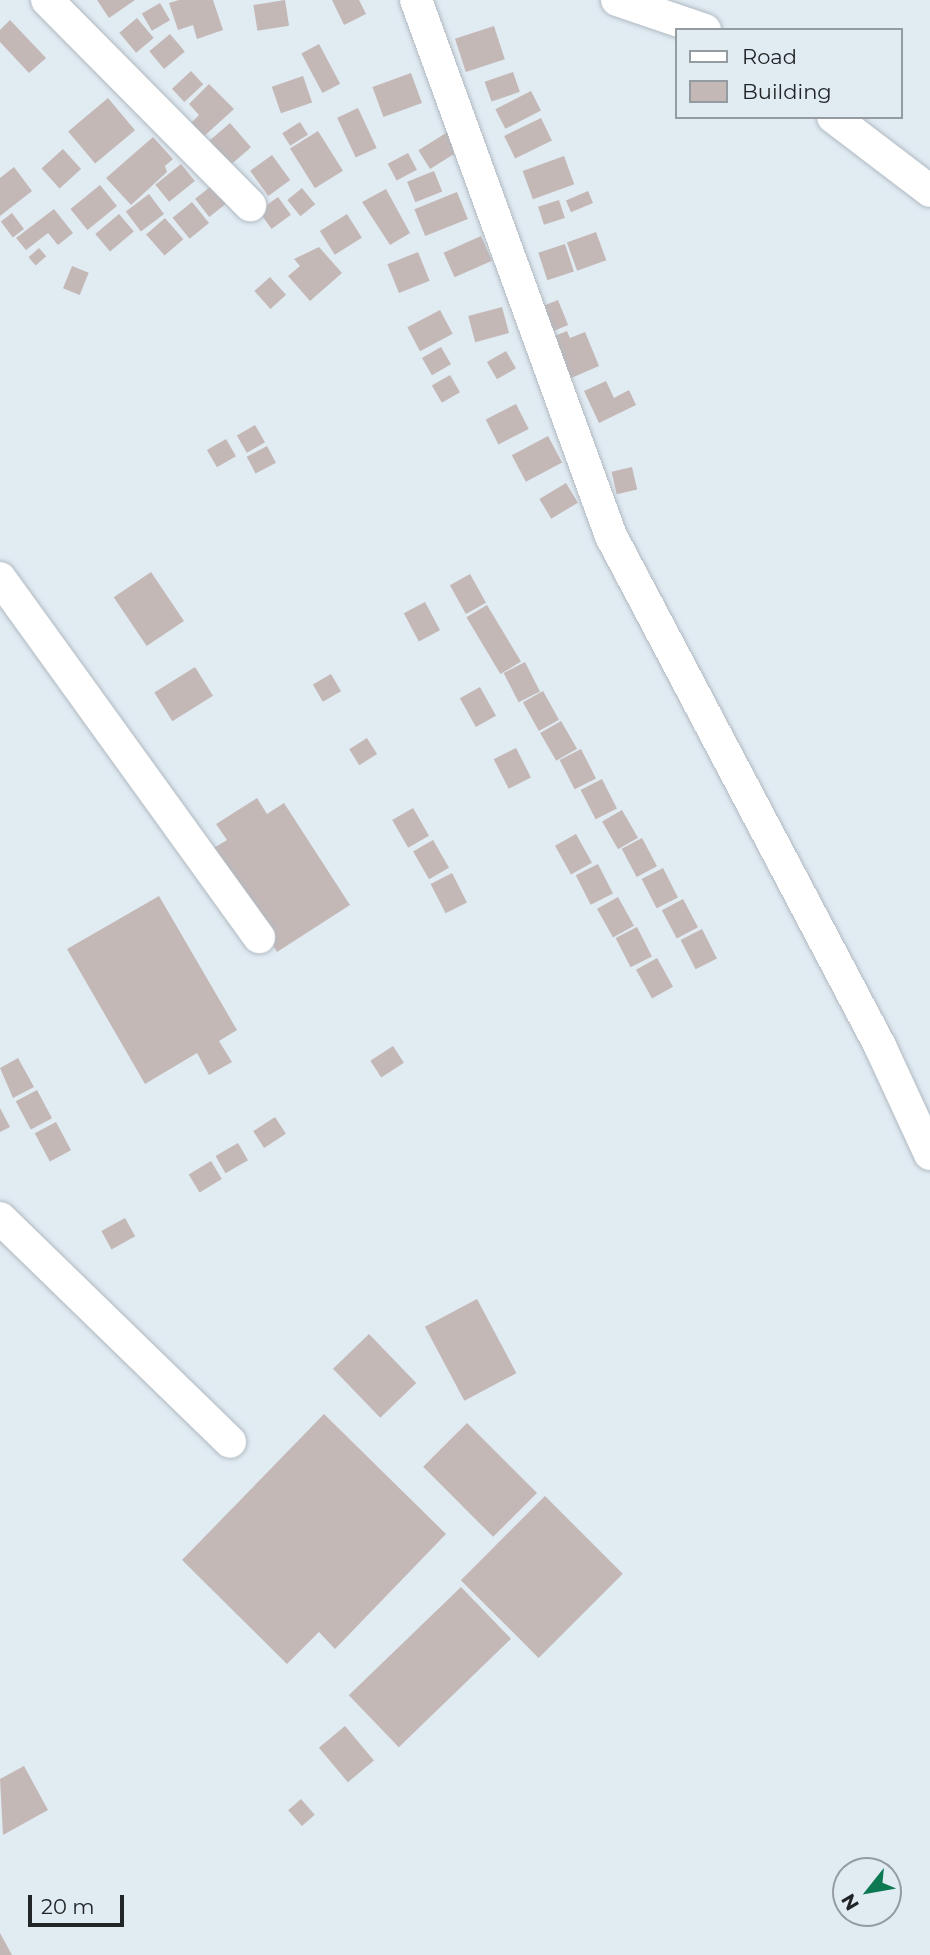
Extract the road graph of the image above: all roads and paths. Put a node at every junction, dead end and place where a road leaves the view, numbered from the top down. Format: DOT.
graph roads {
  1 [pos="47,0"];
  2 [pos="416,0"];
  3 [pos="617,0"];
  4 [pos="699,28"];
  5 [pos="835,119"];
  6 [pos="930,191"];
  7 [pos="250,205"];
  8 [pos="0,578"];
  9 [pos="259,937"];
  10 [pos="930,1154"];
  11 [pos="0,1218"];
  12 [pos="230,1441"];
  1 -- 7 [label="street"];
  2 -- 10 [label="street"];
  3 -- 4 [label="street"];
  5 -- 6 [label="street"];
  8 -- 9 [label="street"];
  11 -- 12 [label="street"];
}
